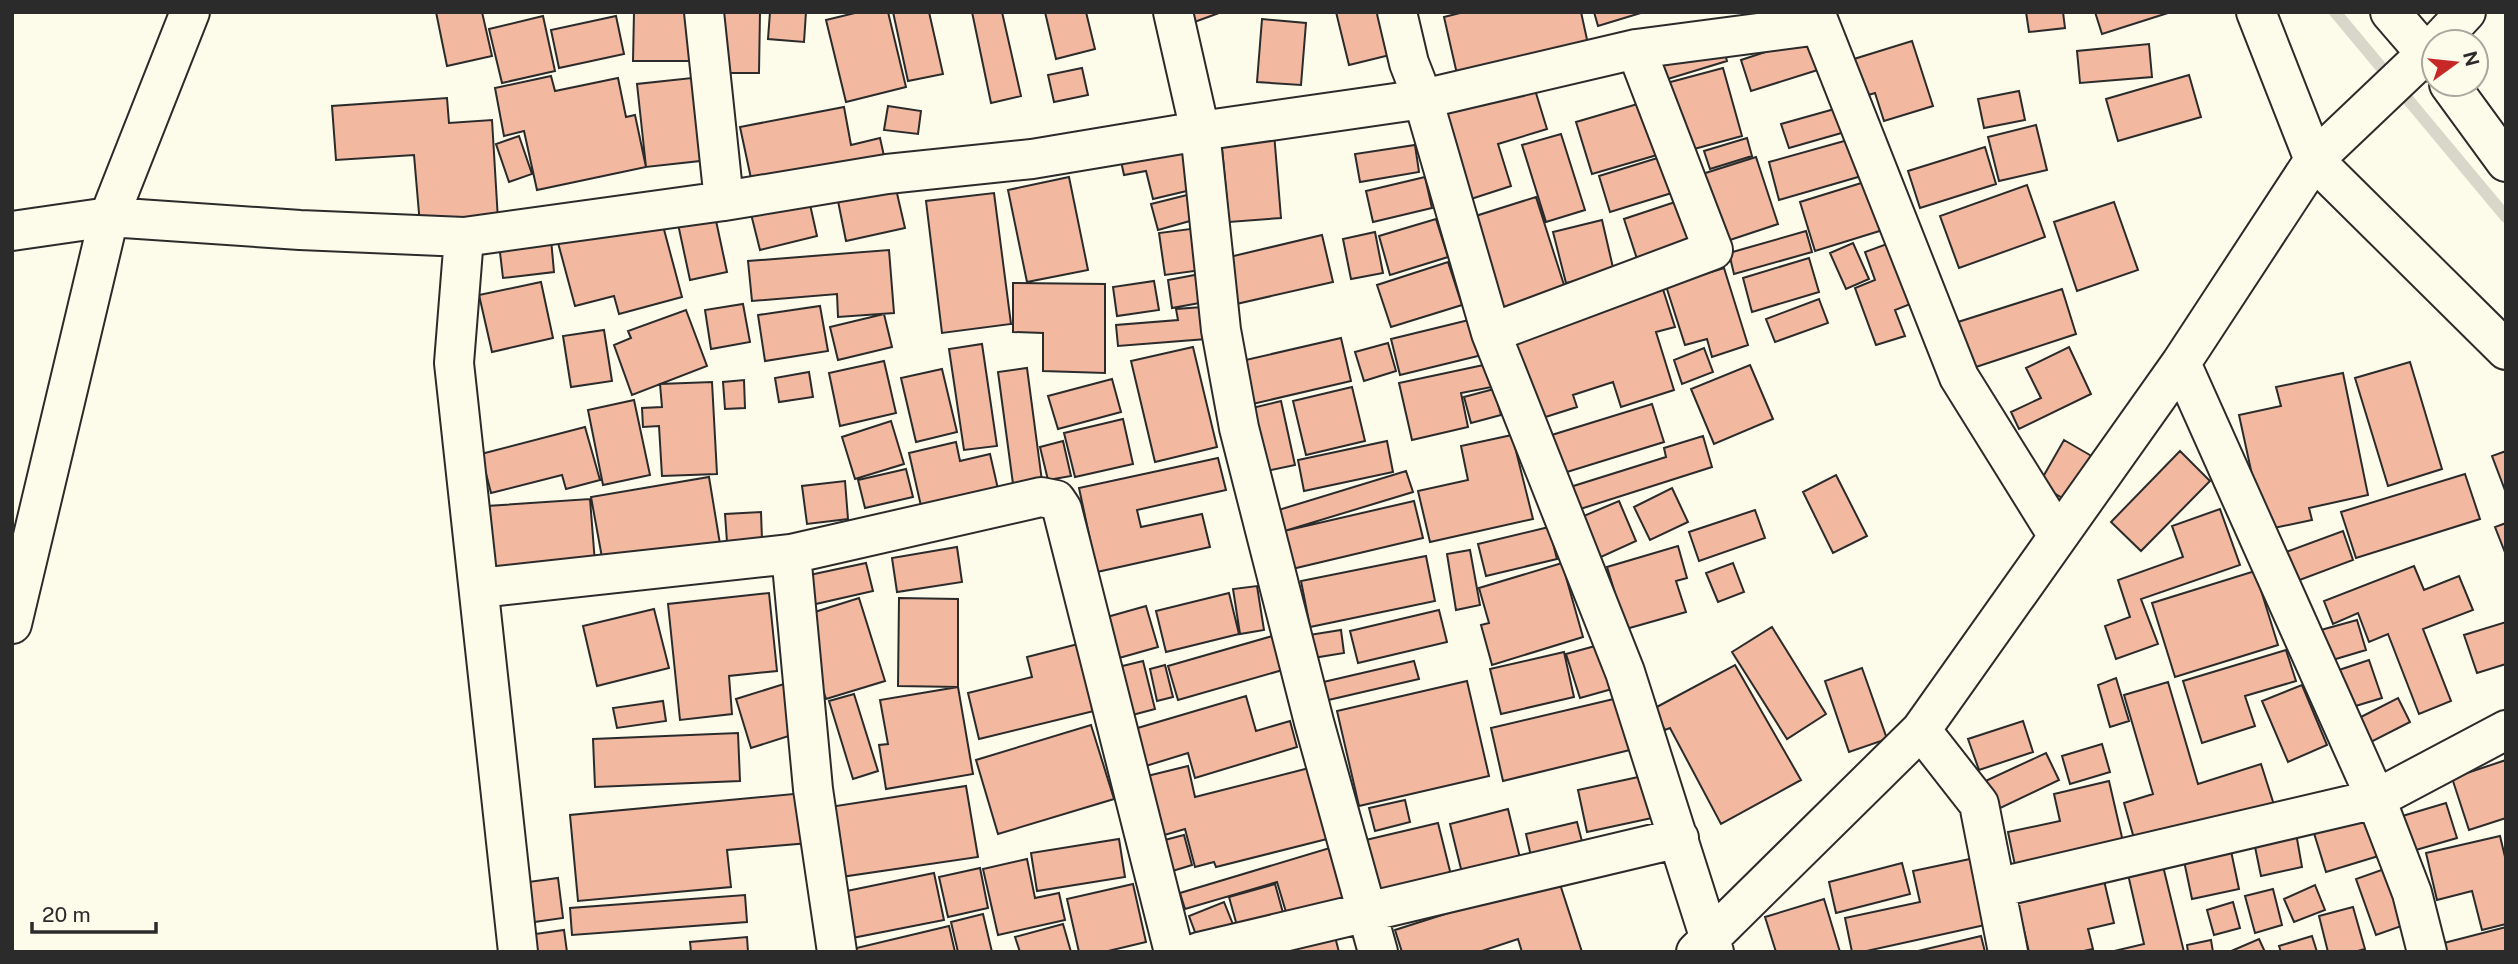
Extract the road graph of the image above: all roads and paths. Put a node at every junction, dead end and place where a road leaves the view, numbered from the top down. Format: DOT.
graph roads {
  1 [pos="190,12"];
  2 [pos="704,12"];
  3 [pos="1173,12"];
  4 [pos="1397,12"];
  5 [pos="2256,12"];
  6 [pos="2390,12"];
  7 [pos="2466,12"];
  8 [pos="1817,18"];
  9 [pos="2452,28"];
  10 [pos="2420,46"];
  11 [pos="1636,49"];
  12 [pos="2420,62"];
  13 [pos="2459,98"];
  14 [pos="1423,99"];
  15 [pos="1200,131"];
  16 [pos="2320,155"];
  17 [pos="2506,162"];
  18 [pos="724,201"];
  19 [pos="109,217"];
  20 [pos="12,231"];
  21 [pos="464,237"];
  22 [pos="1491,333"];
  23 [pos="2506,350"];
  24 [pos="2181,363"];
  25 [pos="2058,536"];
  26 [pos="791,554"];
  27 [pos="480,588"];
  28 [pos="12,624"];
  29 [pos="1921,730"];
  30 [pos="2506,730"];
  31 [pos="2376,799"];
  32 [pos="1679,838"];
  33 [pos="1996,888"];
  34 [pos="1367,913"];
  35 [pos="1707,948"];
  36 [pos="518,952"];
  37 [pos="837,952"];
  38 [pos="1174,952"];
  39 [pos="1199,952"];
  40 [pos="1378,952"];
  41 [pos="2008,952"];
  42 [pos="2427,952"];
  1 -- 19 [label="street"];
  2 -- 18 [label="street"];
  3 -- 15 [label="street"];
  4 -- 14 [label="street"];
  5 -- 16 [label="street"];
  6 -- 10 [label="street"];
  7 -- 9 [label="street"];
  8 -- 11 [label="street"];
  8 -- 25 [label="street"];
  11 -- 14 [label="street"];
  11 -- 22 [label="street"];
  12 -- 16 [label="street"];
  13 -- 17 [label="street"];
  14 -- 15 [label="street"];
  14 -- 22 [label="street"];
  15 -- 18 [label="street"];
  15 -- 34 [label="street"];
  16 -- 23 [label="street"];
  16 -- 24 [label="street"];
  18 -- 21 [label="street"];
  19 -- 20 [label="street"];
  19 -- 21 [label="street"];
  19 -- 28 [label="street"];
  21 -- 27 [label="street"];
  22 -- 32 [label="street"];
  24 -- 25 [label="street"];
  24 -- 31 [label="street"];
  25 -- 29 [label="street"];
  26 -- 27 [label="street"];
  26 -- 37 [label="street"];
  26 -- 38 [label="street"];
  27 -- 36 [label="street"];
  29 -- 33 [label="street"];
  29 -- 35 [label="street"];
  30 -- 31 [label="street"];
  31 -- 33 [label="street"];
  31 -- 42 [label="street"];
  32 -- 34 [label="street"];
  32 -- 35 [label="street"];
  33 -- 41 [label="street"];
  34 -- 39 [label="street"];
  34 -- 40 [label="street"];
}
